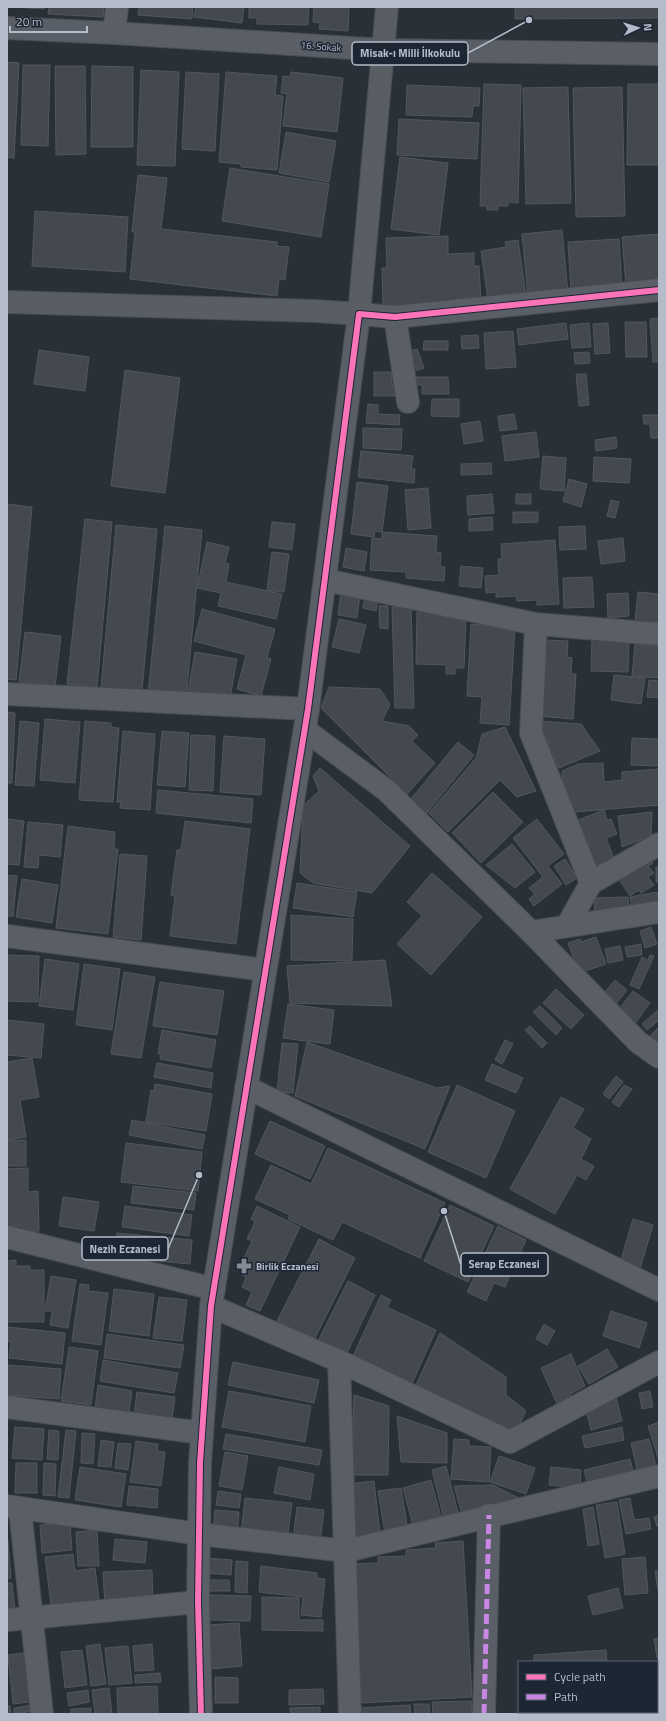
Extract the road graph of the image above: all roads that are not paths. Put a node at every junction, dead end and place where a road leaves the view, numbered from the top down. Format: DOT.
graph roads {
  1 [pos="117,7"];
  2 [pos="387,7"];
  3 [pos="7,28"];
  4 [pos="114,33"];
  5 [pos="383,50"];
  6 [pos="659,54"];
  7 [pos="659,290"];
  8 [pos="7,302"];
  9 [pos="359,314"];
  10 [pos="395,317"];
  11 [pos="408,402"];
  12 [pos="325,580"];
  13 [pos="536,624"];
  14 [pos="659,634"];
  15 [pos="7,694"];
  16 [pos="306,720"];
  17 [pos="659,844"];
  18 [pos="590,883"];
  19 [pos="659,912"];
  20 [pos="567,926"];
  21 [pos="531,932"];
  22 [pos="7,936"];
  23 [pos="265,970"];
  24 [pos="659,1057"];
  25 [pos="246,1087"];
  26 [pos="7,1237"];
  27 [pos="659,1290"];
  28 [pos="212,1298"];
  29 [pos="339,1361"];
  30 [pos="659,1362"];
  31 [pos="7,1406"];
  32 [pos="202,1433"];
  33 [pos="659,1476"];
  34 [pos="13,1507"];
  35 [pos="488,1516"];
  36 [pos="199,1534"];
  37 [pos="346,1551"];
  38 [pos="198,1602"];
  39 [pos="31,1618"];
  40 [pos="7,1620"];
  41 [pos="42,1714"];
  42 [pos="200,1714"];
  43 [pos="350,1714"];
  44 [pos="484,1714"];
  1 -- 4 [label="street"];
  2 -- 5 [label="main road"];
  3 -- 4 [label="street, 16. Sokak"];
  4 -- 5 [label="street, 16. Sokak"];
  5 -- 6 [label="street, 16. Sokak"];
  5 -- 9 [label="main road"];
  7 -- 10 [label="street"];
  8 -- 9 [label="main road"];
  9 -- 10 [label="street"];
  9 -- 12 [label="street"];
  10 -- 11 [label="street"];
  12 -- 13 [label="street"];
  12 -- 16 [label="street"];
  13 -- 14 [label="street"];
  13 -- 18 [label="street"];
  15 -- 16 [label="street"];
  16 -- 21 [label="street"];
  16 -- 23 [label="street"];
  17 -- 18 [label="street"];
  18 -- 20 [label="street"];
  19 -- 20 [label="street"];
  20 -- 21 [label="street"];
  21 -- 24 [label="street"];
  22 -- 23 [label="street"];
  23 -- 25 [label="street"];
  25 -- 27 [label="street"];
  25 -- 28 [label="street"];
  26 -- 28 [label="street"];
  28 -- 29 [label="street"];
  28 -- 32 [label="street"];
  29 -- 30 [label="street"];
  29 -- 37 [label="street"];
  31 -- 32 [label="street"];
  32 -- 36 [label="street"];
  33 -- 35 [label="street"];
  34 -- 36 [label="street"];
  34 -- 39 [label="street"];
  35 -- 37 [label="street"];
  35 -- 44 [label="street"];
  36 -- 37 [label="street"];
  36 -- 38 [label="street"];
  37 -- 43 [label="street"];
  38 -- 39 [label="street"];
  38 -- 42 [label="street"];
  39 -- 40 [label="street"];
  39 -- 41 [label="street"];
}
